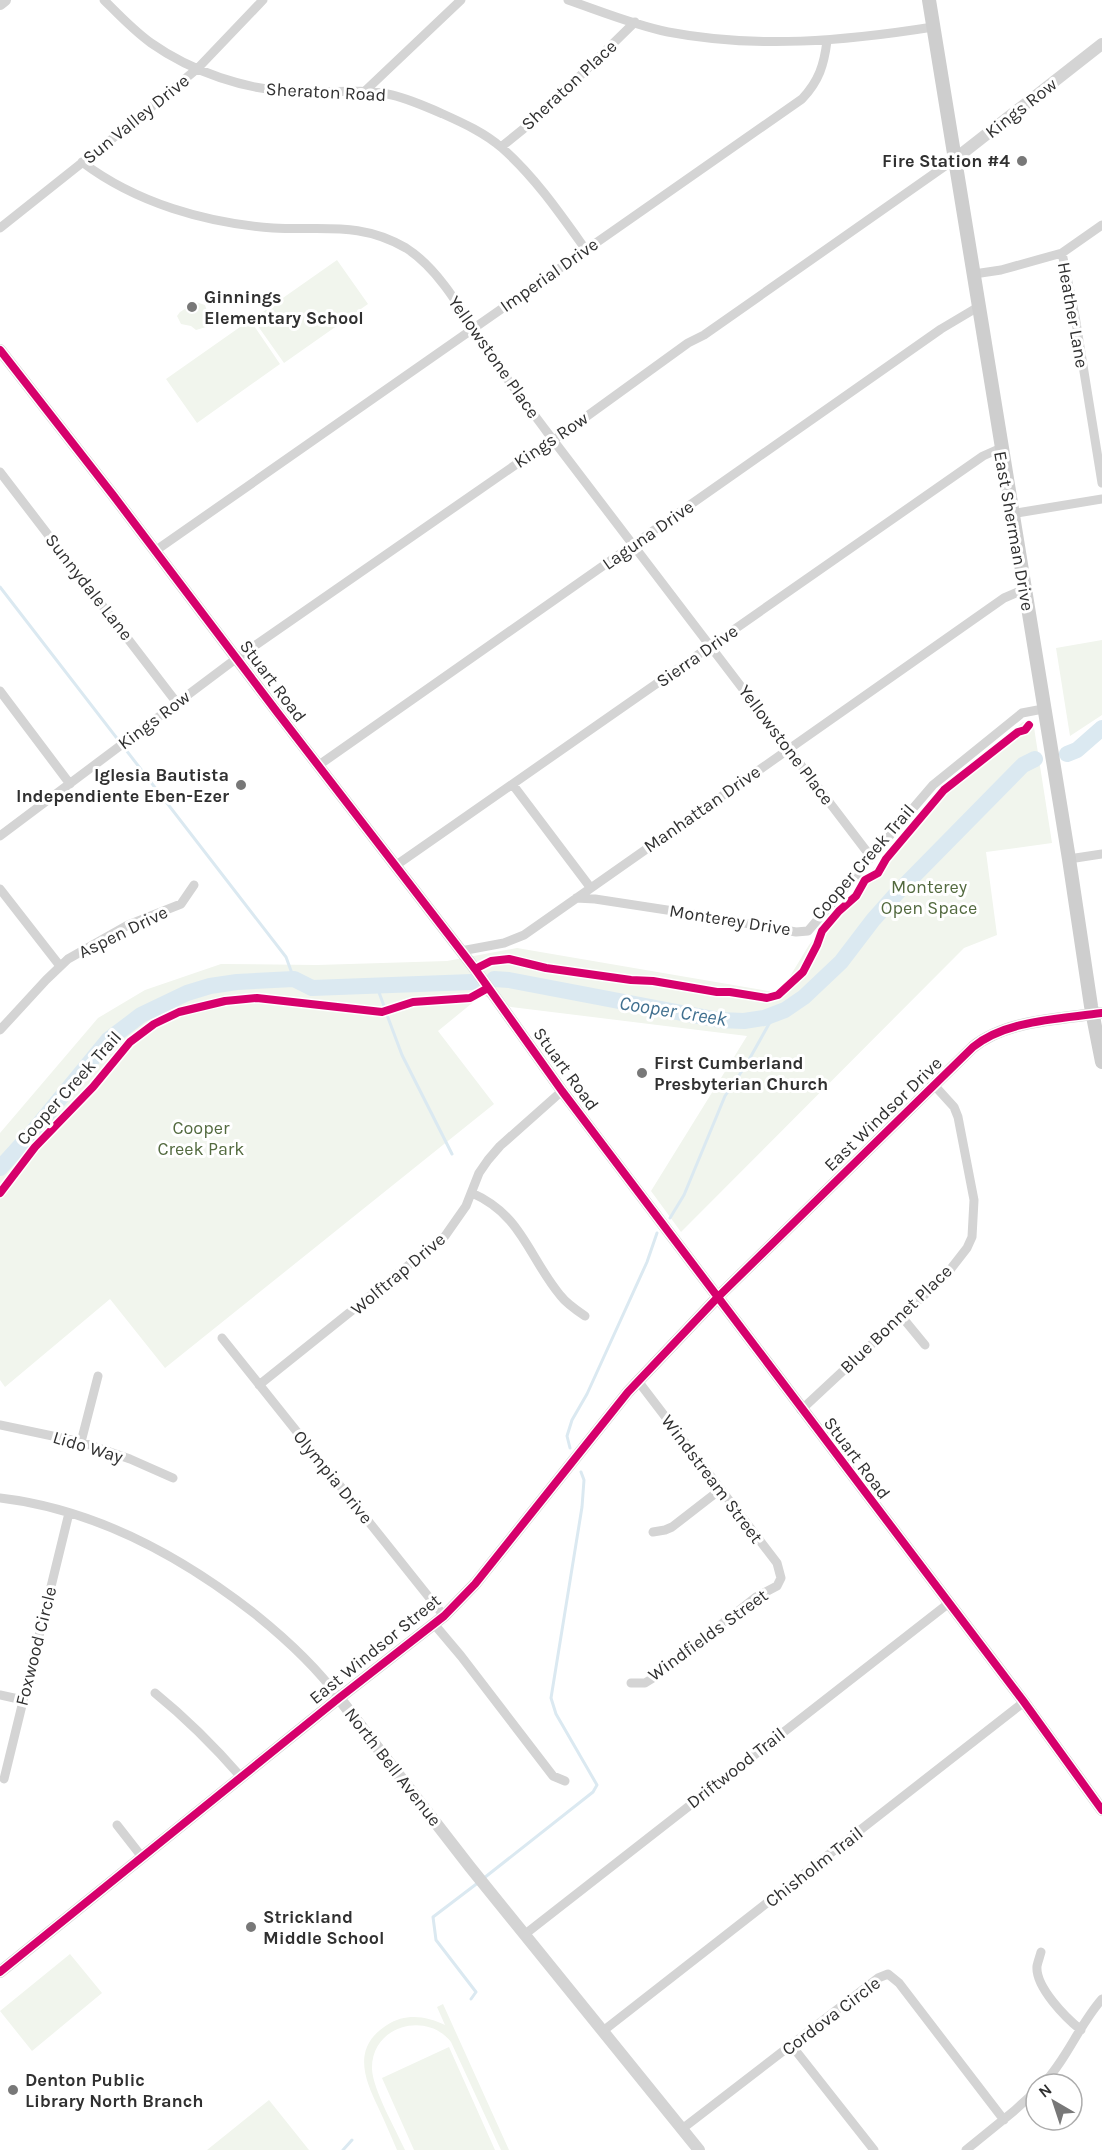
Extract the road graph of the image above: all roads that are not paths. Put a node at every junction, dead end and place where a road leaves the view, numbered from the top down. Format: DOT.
graph roads {
  1 [pos="5,0"];
  2 [pos="104,0"];
  3 [pos="263,0"];
  4 [pos="461,0"];
  5 [pos="929,0"];
  6 [pos="572,1"];
  7 [pos="0,4"];
  8 [pos="635,22"];
  9 [pos="933,27"];
  10 [pos="827,41"];
  11 [pos="1102,44"];
  12 [pos="198,68"];
  13 [pos="364,92"];
  14 [pos="501,147"];
  15 [pos="955,159"];
  16 [pos="82,162"];
  17 [pos="1102,225"];
  18 [pos="0,228"];
  19 [pos="586,250"];
  20 [pos="1062,253"];
  21 [pos="974,274"];
  22 [pos="978,307"];
  23 [pos="473,328"];
  24 [pos="0,350"];
  25 [pos="554,440"];
  26 [pos="1001,448"];
  27 [pos="0,472"];
  28 [pos="1102,483"];
  29 [pos="1102,499"];
  30 [pos="1011,514"];
  31 [pos="634,546"];
  32 [pos="155,551"];
  33 [pos="1025,589"];
  34 [pos="711,647"];
  35 [pos="237,658"];
  36 [pos="0,691"];
  37 [pos="177,704"];
  38 [pos="1044,709"];
  39 [pos="788,748"];
  40 [pos="318,765"];
  41 [pos="70,784"];
  42 [pos="513,785"];
  43 [pos="0,836"];
  44 [pos="1102,854"];
  45 [pos="871,857"];
  46 [pos="1069,859"];
  47 [pos="395,866"];
  48 [pos="194,885"];
  49 [pos="590,887"];
  50 [pos="0,889"];
  51 [pos="576,898"];
  52 [pos="461,951"];
  53 [pos="60,966"];
  54 [pos="1097,1014"];
  55 [pos="0,1030"];
  56 [pos="1102,1062"];
  57 [pos="934,1085"];
  58 [pos="562,1091"];
  59 [pos="472,1194"];
  60 [pos="717,1298"];
  61 [pos="585,1316"];
  62 [pos="902,1317"];
  63 [pos="222,1338"];
  64 [pos="925,1345"];
  65 [pos="98,1376"];
  66 [pos="638,1382"];
  67 [pos="259,1385"];
  68 [pos="801,1410"];
  69 [pos="0,1425"];
  70 [pos="81,1442"];
  71 [pos="173,1478"];
  72 [pos="721,1489"];
  73 [pos="0,1498"];
  74 [pos="69,1513"];
  75 [pos="653,1532"];
  76 [pos="781,1578"];
  77 [pos="949,1603"];
  78 [pos="439,1620"];
  79 [pos="631,1683"];
  80 [pos="155,1693"];
  81 [pos="0,1695"];
  82 [pos="339,1698"];
  83 [pos="23,1700"];
  84 [pos="1024,1702"];
  85 [pos="241,1777"];
  86 [pos="4,1779"];
  87 [pos="565,1781"];
  88 [pos="1102,1810"];
  89 [pos="117,1825"];
  90 [pos="142,1857"];
  91 [pos="524,1935"];
  92 [pos="1041,1952"];
  93 [pos="0,1972"];
  94 [pos="1102,1999"];
  95 [pos="1081,2030"];
  96 [pos="603,2031"];
  97 [pos="792,2046"];
  98 [pos="1052,2072"];
  99 [pos="1024,2102"];
  100 [pos="1004,2120"];
  101 [pos="682,2129"];
  102 [pos="699,2150"];
  103 [pos="873,2150"];
  104 [pos="966,2150"];
  1 -- 7 [label="street"];
  2 -- 12 [label="street, Sheraton Road"];
  3 -- 12 [label="street, Sun Valley Drive"];
  4 -- 13 [label="street"];
  5 -- 9 [label="main road, East Sherman Drive"];
  6 -- 8 [label="street"];
  8 -- 10 [label="street"];
  8 -- 14 [label="street, Sheraton Place"];
  9 -- 10 [label="street"];
  9 -- 15 [label="main road, East Sherman Drive"];
  10 -- 19 [label="street, Imperial Drive"];
  11 -- 15 [label="street, Kings Row"];
  12 -- 13 [label="street, Sheraton Road"];
  12 -- 16 [label="street, Sun Valley Drive"];
  13 -- 14 [label="street, Sheraton Road"];
  14 -- 19 [label="street, Sheraton Road"];
  15 -- 21 [label="main road, East Sherman Drive"];
  15 -- 25 [label="street, Kings Row"];
  16 -- 18 [label="street, Sun Valley Drive"];
  16 -- 23 [label="street, Yellowstone Place"];
  17 -- 20 [label="street"];
  19 -- 23 [label="street, Imperial Drive"];
  20 -- 21 [label="street"];
  20 -- 28 [label="street, Heather Lane"];
  21 -- 22 [label="main road, East Sherman Drive"];
  22 -- 26 [label="main road, East Sherman Drive"];
  22 -- 31 [label="street, Laguna Drive"];
  23 -- 25 [label="street, Yellowstone Place"];
  23 -- 32 [label="street, Imperial Drive"];
  24 -- 32 [label="street, Stuart Road"];
  25 -- 31 [label="street, Yellowstone Place"];
  25 -- 35 [label="street, Kings Row"];
  26 -- 30 [label="main road, East Sherman Drive"];
  26 -- 34 [label="street, Sierra Drive"];
  27 -- 37 [label="street, Sunnydale Lane"];
  29 -- 30 [label="street"];
  30 -- 33 [label="main road, East Sherman Drive"];
  31 -- 34 [label="street, Yellowstone Place"];
  31 -- 40 [label="street, Laguna Drive"];
  32 -- 35 [label="street, Stuart Road"];
  33 -- 38 [label="main road, East Sherman Drive"];
  33 -- 39 [label="street, Manhattan Drive"];
  34 -- 39 [label="street, Yellowstone Place"];
  34 -- 42 [label="street, Sierra Drive"];
  35 -- 37 [label="street, Kings Row"];
  35 -- 40 [label="street, Stuart Road"];
  36 -- 41 [label="street"];
  37 -- 41 [label="street, Kings Row"];
  38 -- 45 [label="street, Monterey Drive"];
  38 -- 46 [label="main road, East Sherman Drive"];
  39 -- 45 [label="street, Yellowstone Place"];
  39 -- 49 [label="street, Manhattan Drive"];
  40 -- 47 [label="street, Stuart Road"];
  41 -- 43 [label="street, Kings Row"];
  42 -- 47 [label="street, Sierra Drive"];
  42 -- 49 [label="street"];
  44 -- 46 [label="street"];
  45 -- 51 [label="street, Monterey Drive"];
  46 -- 54 [label="main road, East Sherman Drive"];
  47 -- 52 [label="street, Stuart Road"];
  48 -- 53 [label="street, Aspen Drive"];
  49 -- 51 [label="street, Manhattan Drive"];
  50 -- 53 [label="street"];
  51 -- 52 [label="street, Manhattan Drive"];
  52 -- 58 [label="street, Stuart Road"];
  53 -- 55 [label="street, Aspen Drive"];
  54 -- 56 [label="main road, East Sherman Drive"];
  54 -- 57 [label="street, East Windsor Drive"];
  57 -- 60 [label="street, East Windsor Drive"];
  57 -- 62 [label="street, Blue Bonnet Place"];
  58 -- 59 [label="street, Wolftrap Drive"];
  58 -- 60 [label="street, Stuart Road"];
  59 -- 61 [label="street"];
  59 -- 67 [label="street, Wolftrap Drive"];
  60 -- 66 [label="street, East Windsor Street"];
  60 -- 68 [label="street, Stuart Road"];
  62 -- 64 [label="street"];
  62 -- 68 [label="street, Blue Bonnet Place"];
  63 -- 67 [label="street, Olympia Drive"];
  65 -- 70 [label="street"];
  66 -- 72 [label="street, Windstream Street"];
  66 -- 78 [label="street, East Windsor Street"];
  67 -- 78 [label="street, Olympia Drive"];
  68 -- 77 [label="street, Stuart Road"];
  69 -- 70 [label="street, Lido Way"];
  70 -- 71 [label="street, Lido Way"];
  72 -- 75 [label="street"];
  72 -- 76 [label="street, Windstream Street"];
  73 -- 74 [label="street, North Bell Avenue"];
  74 -- 82 [label="street, North Bell Avenue"];
  74 -- 83 [label="street, Foxwood Circle"];
  76 -- 79 [label="street, Windfields Street"];
  77 -- 84 [label="street, Stuart Road"];
  77 -- 91 [label="street, Driftwood Trail"];
  78 -- 82 [label="street, East Windsor Street"];
  78 -- 87 [label="street, Olympia Drive"];
  80 -- 85 [label="street"];
  81 -- 83 [label="street"];
  82 -- 85 [label="street, East Windsor Street"];
  82 -- 91 [label="street, North Bell Avenue"];
  83 -- 86 [label="street, Foxwood Circle"];
  84 -- 88 [label="street, Stuart Road"];
  84 -- 96 [label="street, Chisholm Trail"];
  85 -- 90 [label="street, East Windsor Street"];
  89 -- 90 [label="street"];
  90 -- 93 [label="street, East Windsor Street"];
  91 -- 96 [label="street, North Bell Avenue"];
  92 -- 95 [label="street"];
  94 -- 95 [label="street"];
  95 -- 98 [label="street"];
  96 -- 101 [label="street, North Bell Avenue"];
  97 -- 100 [label="street, Cordova Circle"];
  97 -- 101 [label="street, Cordova Circle"];
  97 -- 103 [label="street"];
  99 -- 100 [label="street"];
  100 -- 104 [label="street"];
  101 -- 102 [label="street, North Bell Avenue"];
}
